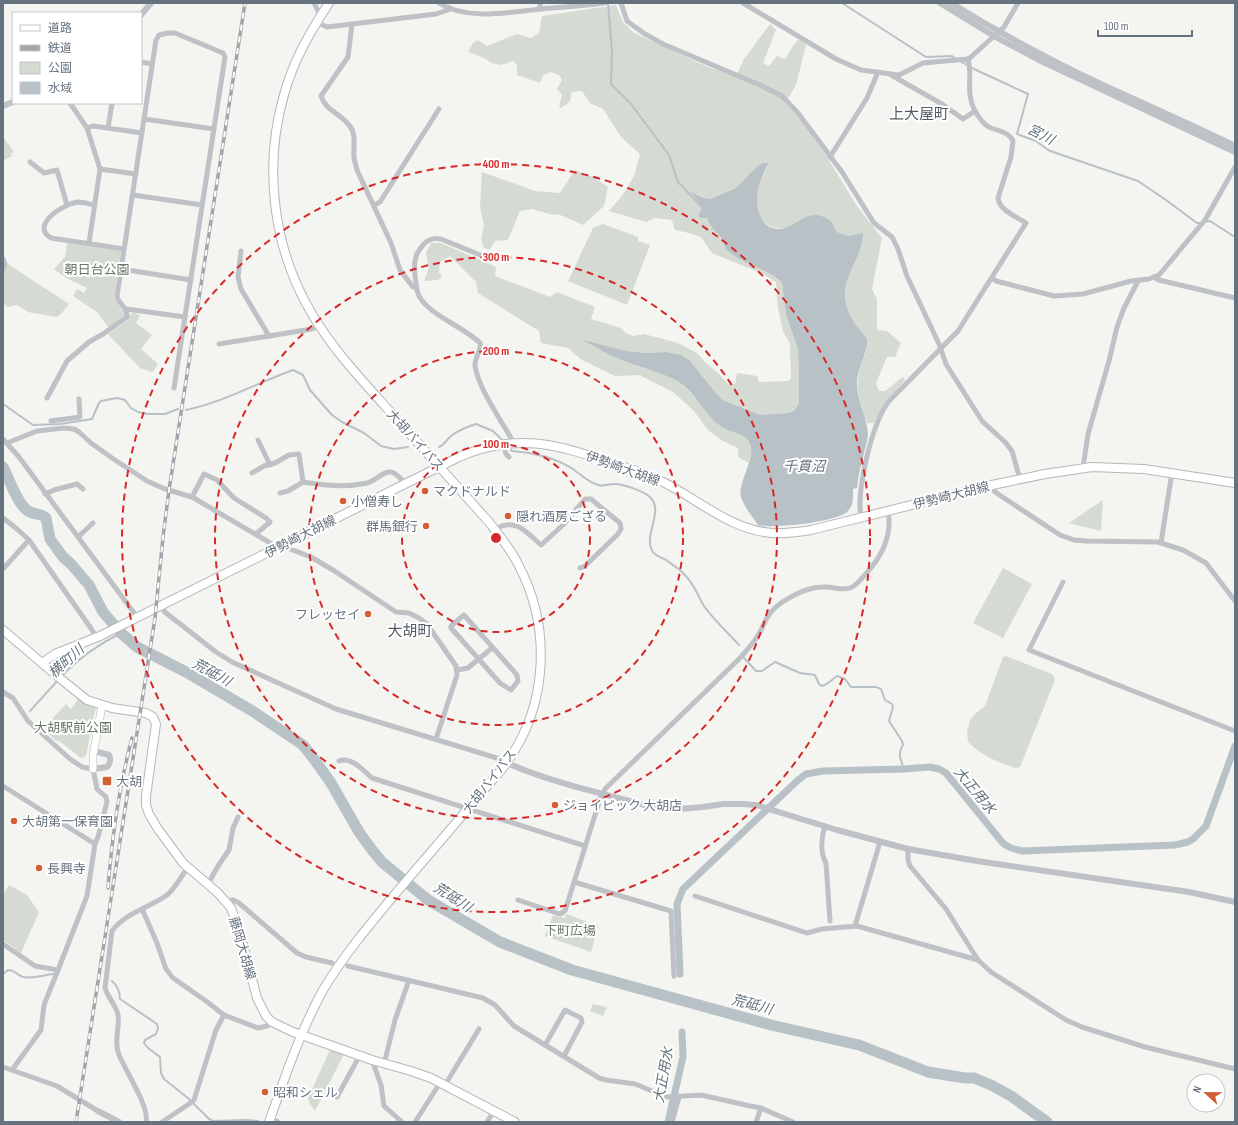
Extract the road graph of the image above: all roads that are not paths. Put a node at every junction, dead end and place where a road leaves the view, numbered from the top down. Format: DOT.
graph roads {
  1 [pos="151,3"];
  2 [pos="314,3"];
  3 [pos="329,3"];
  4 [pos="439,3"];
  5 [pos="540,3"];
  6 [pos="605,3"];
  7 [pos="621,3"];
  8 [pos="742,3"];
  9 [pos="940,3"];
  10 [pos="950,3"];
  11 [pos="1018,3"];
  12 [pos="593,4"];
  13 [pos="450,8"];
  14 [pos="540,9"];
  15 [pos="142,14"];
  16 [pos="322,14"];
  17 [pos="316,22"];
  18 [pos="352,24"];
  19 [pos="997,34"];
  20 [pos="968,59"];
  21 [pos="142,62"];
  22 [pos="152,64"];
  23 [pos="878,72"];
  24 [pos="888,73"];
  25 [pos="71,104"];
  26 [pos="112,104"];
  27 [pos="439,109"];
  28 [pos="975,111"];
  29 [pos="144,120"];
  30 [pos="87,128"];
  31 [pos="108,128"];
  32 [pos="214,130"];
  33 [pos="142,133"];
  34 [pos="1235,146"];
  35 [pos="1235,152"];
  36 [pos="830,156"];
  37 [pos="30,162"];
  38 [pos="1235,167"];
  39 [pos="100,169"];
  40 [pos="136,174"];
  41 [pos="133,195"];
  42 [pos="67,205"];
  43 [pos="94,205"];
  44 [pos="202,205"];
  45 [pos="374,205"];
  46 [pos="89,243"];
  47 [pos="124,249"];
  48 [pos="241,251"];
  49 [pos="3,259"];
  50 [pos="490,260"];
  51 [pos="3,268"];
  52 [pos="121,269"];
  53 [pos="1154,277"];
  54 [pos="992,278"];
  55 [pos="191,280"];
  56 [pos="1138,281"];
  57 [pos="416,288"];
  58 [pos="1235,298"];
  59 [pos="126,309"];
  60 [pos="185,317"];
  61 [pos="319,326"];
  62 [pos="269,336"];
  63 [pos="219,344"];
  64 [pos="941,350"];
  65 [pos="174,388"];
  66 [pos="47,398"];
  67 [pos="79,399"];
  68 [pos="55,424"];
  69 [pos="258,440"];
  70 [pos="5,441"];
  71 [pos="512,443"];
  72 [pos="503,444"];
  73 [pos="509,457"];
  74 [pos="270,465"];
  75 [pos="440,466"];
  76 [pos="1083,468"];
  77 [pos="1172,472"];
  78 [pos="252,473"];
  79 [pos="1020,479"];
  80 [pos="303,482"];
  81 [pos="1235,483"];
  82 [pos="406,484"];
  83 [pos="992,485"];
  84 [pos="83,489"];
  85 [pos="45,494"];
  86 [pos="280,494"];
  87 [pos="192,497"];
  88 [pos="888,511"];
  89 [pos="3,518"];
  90 [pos="861,518"];
  91 [pos="92,523"];
  92 [pos="495,529"];
  93 [pos="256,534"];
  94 [pos="78,537"];
  95 [pos="29,540"];
  96 [pos="285,543"];
  97 [pos="1161,543"];
  98 [pos="277,547"];
  99 [pos="580,568"];
  100 [pos="3,569"];
  101 [pos="1063,582"];
  102 [pos="1235,601"];
  103 [pos="160,606"];
  104 [pos="136,618"];
  105 [pos="3,630"];
  106 [pos="98,637"];
  107 [pos="492,648"];
  108 [pos="479,659"];
  109 [pos="42,663"];
  110 [pos="457,670"];
  111 [pos="3,692"];
  112 [pos="102,706"];
  113 [pos="1235,731"];
  114 [pos="436,739"];
  115 [pos="94,751"];
  116 [pos="339,761"];
  117 [pos="507,762"];
  118 [pos="93,769"];
  119 [pos="3,786"];
  120 [pos="602,793"];
  121 [pos="468,809"];
  122 [pos="238,817"];
  123 [pos="824,826"];
  124 [pos="880,842"];
  125 [pos="96,844"];
  126 [pos="585,846"];
  127 [pos="908,849"];
  128 [pos="188,868"];
  129 [pos="574,882"];
  130 [pos="208,884"];
  131 [pos="695,896"];
  132 [pos="518,900"];
  133 [pos="226,901"];
  134 [pos="1235,902"];
  135 [pos="142,909"];
  136 [pos="830,921"];
  137 [pos="855,926"];
  138 [pos="3,944"];
  139 [pos="978,960"];
  140 [pos="332,963"];
  141 [pos="348,966"];
  142 [pos="58,970"];
  143 [pos="674,976"];
  144 [pos="408,980"];
  145 [pos="224,1015"];
  146 [pos="272,1022"];
  147 [pos="479,1029"];
  148 [pos="301,1035"];
  149 [pos="545,1045"];
  150 [pos="360,1055"];
  151 [pos="564,1056"];
  152 [pos="372,1060"];
  153 [pos="384,1064"];
  154 [pos="3,1067"];
  155 [pos="1235,1069"];
  156 [pos="12,1070"];
  157 [pos="442,1084"];
  158 [pos="337,1096"];
  159 [pos="677,1097"];
  160 [pos="761,1108"];
  161 [pos="98,1110"];
  162 [pos="494,1111"];
  163 [pos="273,1121"];
  164 [pos="119,1122"];
  165 [pos="146,1122"];
  166 [pos="162,1122"];
  167 [pos="402,1122"];
  168 [pos="415,1122"];
  169 [pos="487,1122"];
  170 [pos="515,1122"];
  171 [pos="672,1122"];
  172 [pos="756,1122"];
  173 [pos="793,1122"];
  1 -- 15 [label="street"];
  2 -- 16 [label="street"];
  3 -- 16 [label="main road, 大胡バイパス"];
  4 -- 13 [label="street"];
  5 -- 14 [label="street"];
  6 -- 12 [label="street"];
  7 -- 36 [label="street"];
  8 -- 23 [label="street"];
  9 -- 19 [label="street"];
  10 -- 19 [label="street"];
  11 -- 19 [label="street"];
  12 -- 14 [label="street"];
  13 -- 14 [label="street"];
  13 -- 18 [label="street"];
  16 -- 17 [label="main road, 大胡バイパス"];
  17 -- 18 [label="street"];
  17 -- 61 [label="main road, 大胡バイパス"];
  18 -- 45 [label="street"];
  19 -- 20 [label="street"];
  19 -- 34 [label="street"];
  19 -- 35 [label="street"];
  20 -- 24 [label="street"];
  20 -- 28 [label="street"];
  21 -- 22 [label="street"];
  22 -- 29 [label="street"];
  22 -- 32 [label="street"];
  23 -- 24 [label="street"];
  23 -- 36 [label="street"];
  24 -- 28 [label="street"];
  25 -- 30 [label="street"];
  26 -- 31 [label="street"];
  27 -- 45 [label="street"];
  28 -- 54 [label="street"];
  29 -- 32 [label="street"];
  29 -- 33 [label="street"];
  30 -- 31 [label="street"];
  30 -- 39 [label="street"];
  31 -- 33 [label="street"];
  32 -- 44 [label="street"];
  33 -- 40 [label="street"];
  36 -- 64 [label="street"];
  37 -- 42 [label="street"];
  38 -- 53 [label="street"];
  39 -- 40 [label="street"];
  39 -- 43 [label="street"];
  40 -- 41 [label="street"];
  41 -- 44 [label="street"];
  41 -- 47 [label="street"];
  42 -- 43 [label="street"];
  42 -- 46 [label="street"];
  43 -- 46 [label="street"];
  44 -- 55 [label="street"];
  45 -- 57 [label="street"];
  46 -- 47 [label="street"];
  47 -- 52 [label="street"];
  48 -- 62 [label="street"];
  49 -- 51 [label="street"];
  50 -- 57 [label="street"];
  52 -- 55 [label="street"];
  52 -- 59 [label="street"];
  53 -- 56 [label="street"];
  53 -- 58 [label="street"];
  54 -- 56 [label="street"];
  54 -- 64 [label="street"];
  55 -- 60 [label="street"];
  56 -- 76 [label="street"];
  57 -- 71 [label="street"];
  59 -- 60 [label="street"];
  59 -- 66 [label="street"];
  60 -- 65 [label="street"];
  61 -- 62 [label="street"];
  61 -- 75 [label="main road, 大胡バイパス"];
  62 -- 63 [label="street"];
  64 -- 79 [label="street"];
  64 -- 90 [label="street"];
  67 -- 68 [label="street"];
  68 -- 70 [label="street"];
  68 -- 87 [label="street"];
  69 -- 74 [label="street"];
  70 -- 85 [label="street"];
  71 -- 72 [label="main road, 伊勢崎大胡線"];
  71 -- 90 [label="main road, 伊勢崎大胡線"];
  72 -- 73 [label="street"];
  72 -- 75 [label="main road, 伊勢崎大胡線"];
  74 -- 78 [label="street"];
  74 -- 80 [label="street"];
  75 -- 82 [label="main road, 伊勢崎大胡線"];
  75 -- 92 [label="main road, 大胡バイパス"];
  76 -- 77 [label="main road, 伊勢崎大胡線"];
  76 -- 79 [label="main road, 伊勢崎大胡線"];
  77 -- 81 [label="main road, 伊勢崎大胡線"];
  77 -- 97 [label="street"];
  79 -- 83 [label="main road, 伊勢崎大胡線"];
  80 -- 82 [label="street"];
  80 -- 86 [label="street"];
  82 -- 96 [label="main road, 伊勢崎大胡線"];
  83 -- 88 [label="main road, 伊勢崎大胡線"];
  83 -- 97 [label="street"];
  84 -- 85 [label="street"];
  85 -- 94 [label="street"];
  87 -- 93 [label="street"];
  87 -- 93 [label="street"];
  88 -- 90 [label="main road, 伊勢崎大胡線"];
  88 -- 120 [label="street"];
  89 -- 95 [label="street"];
  91 -- 94 [label="street"];
  92 -- 99 [label="street"];
  92 -- 117 [label="main road, 大胡バイパス"];
  93 -- 98 [label="street"];
  94 -- 104 [label="street"];
  95 -- 100 [label="street"];
  95 -- 106 [label="street"];
  96 -- 98 [label="main road, 伊勢崎大胡線"];
  96 -- 110 [label="street"];
  97 -- 102 [label="street"];
  98 -- 103 [label="main road, 伊勢崎大胡線"];
  101 -- 113 [label="street"];
  103 -- 104 [label="main road, 伊勢崎大胡線"];
  103 -- 114 [label="street"];
  104 -- 106 [label="main road, 伊勢崎大胡線"];
  105 -- 109 [label="main road, 藤岡大胡線"];
  106 -- 109 [label="main road, 伊勢崎大胡線"];
  107 -- 108 [label="street"];
  107 -- 108 [label="street"];
  107 -- 108 [label="street"];
  108 -- 110 [label="street"];
  109 -- 112 [label="main road, 藤岡大胡線"];
  110 -- 114 [label="street"];
  111 -- 118 [label="street"];
  112 -- 115 [label="main road"];
  112 -- 128 [label="main road, 藤岡大胡線"];
  114 -- 117 [label="street"];
  115 -- 118 [label="main road"];
  115 -- 118 [label="street"];
  116 -- 121 [label="street"];
  117 -- 120 [label="street"];
  117 -- 121 [label="main road, 大胡バイパス"];
  118 -- 125 [label="street"];
  119 -- 125 [label="street"];
  120 -- 123 [label="street"];
  120 -- 126 [label="street"];
  121 -- 126 [label="street"];
  121 -- 148 [label="main road, 大胡バイパス"];
  122 -- 130 [label="street"];
  123 -- 124 [label="street"];
  123 -- 136 [label="street"];
  124 -- 127 [label="street"];
  124 -- 137 [label="street"];
  125 -- 142 [label="street"];
  126 -- 129 [label="street"];
  127 -- 134 [label="street"];
  127 -- 139 [label="street"];
  128 -- 130 [label="main road, 藤岡大胡線"];
  128 -- 135 [label="street"];
  129 -- 132 [label="street"];
  129 -- 143 [label="street"];
  130 -- 133 [label="main road, 藤岡大胡線"];
  131 -- 137 [label="street"];
  133 -- 140 [label="street"];
  133 -- 146 [label="main road, 藤岡大胡線"];
  135 -- 145 [label="street"];
  135 -- 165 [label="street"];
  137 -- 139 [label="street"];
  138 -- 142 [label="street"];
  139 -- 155 [label="street"];
  141 -- 144 [label="street"];
  142 -- 156 [label="street"];
  144 -- 149 [label="street"];
  144 -- 153 [label="street"];
  145 -- 146 [label="street"];
  145 -- 166 [label="street"];
  146 -- 148 [label="main road"];
  147 -- 157 [label="street"];
  148 -- 150 [label="main road"];
  148 -- 163 [label="main road, 大胡バイパス"];
  149 -- 151 [label="street"];
  149 -- 151 [label="street"];
  150 -- 152 [label="main road"];
  150 -- 158 [label="street"];
  151 -- 159 [label="street"];
  152 -- 153 [label="main road"];
  152 -- 167 [label="street"];
  153 -- 157 [label="main road"];
  154 -- 156 [label="street"];
  156 -- 161 [label="street"];
  157 -- 162 [label="main road"];
  157 -- 168 [label="street"];
  159 -- 160 [label="street"];
  159 -- 171 [label="street"];
  160 -- 172 [label="street"];
  160 -- 173 [label="street"];
  161 -- 164 [label="street"];
  162 -- 169 [label="street"];
  162 -- 170 [label="main road"];
}
